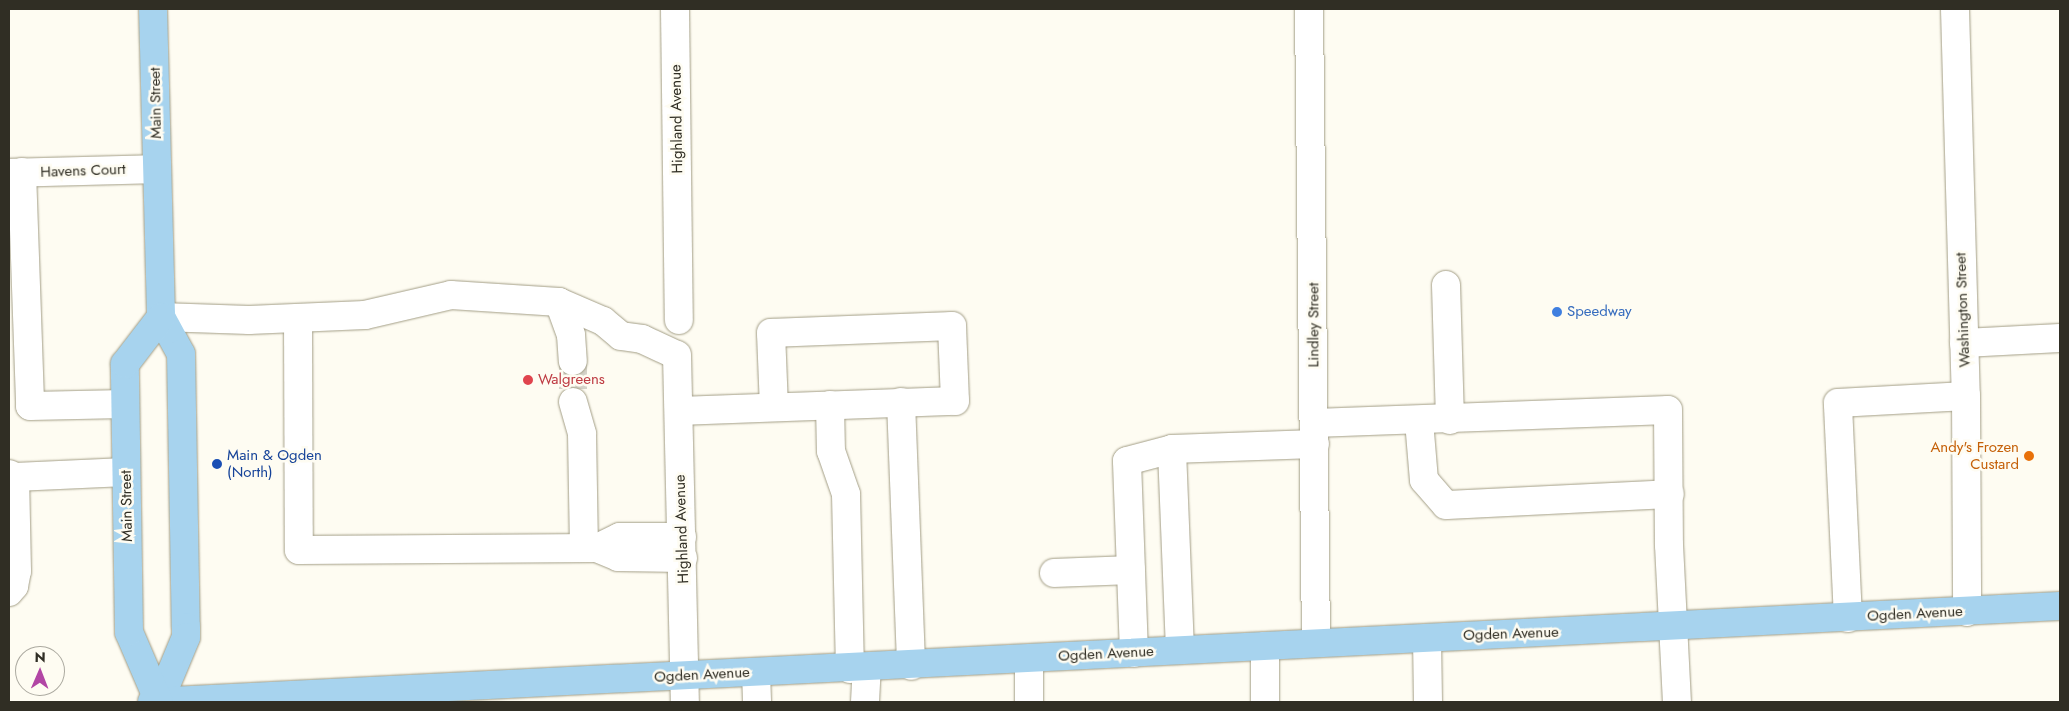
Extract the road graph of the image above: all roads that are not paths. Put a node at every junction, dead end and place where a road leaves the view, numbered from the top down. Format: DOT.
graph roads {
  1 [pos="153,9"];
  2 [pos="676,9"];
  3 [pos="1308,9"];
  4 [pos="1955,9"];
  5 [pos="157,169"];
  6 [pos="16,172"];
  7 [pos="1446,285"];
  8 [pos="559,302"];
  9 [pos="161,317"];
  10 [pos="298,318"];
  11 [pos="680,320"];
  12 [pos="2060,338"];
  13 [pos="1964,343"];
  14 [pos="573,361"];
  15 [pos="1966,396"];
  16 [pos="574,402"];
  17 [pos="901,402"];
  18 [pos="125,404"];
  19 [pos="830,406"];
  20 [pos="774,407"];
  21 [pos="679,411"];
  22 [pos="1450,420"];
  23 [pos="1419,421"];
  24 [pos="1315,433"];
  25 [pos="1172,449"];
  26 [pos="126,472"];
  27 [pos="12,475"];
  28 [pos="1670,494"];
  29 [pos="682,547"];
  30 [pos="591,548"];
  31 [pos="1132,570"];
  32 [pos="1054,573"];
  33 [pos="9,592"];
  34 [pos="2060,606"];
  35 [pos="1967,612"];
  36 [pos="1848,618"];
  37 [pos="1672,628"];
  38 [pos="1427,638"];
  39 [pos="1316,642"];
  40 [pos="1264,646"];
  41 [pos="1180,650"];
  42 [pos="1134,653"];
  43 [pos="1029,659"];
  44 [pos="911,666"];
  45 [pos="858,669"];
  46 [pos="756,672"];
  47 [pos="685,689"];
  48 [pos="468,695"];
  49 [pos="377,698"];
  50 [pos="152,702"];
  51 [pos="158,702"];
  52 [pos="757,702"];
  53 [pos="866,702"];
  54 [pos="1029,702"];
  55 [pos="1265,702"];
  56 [pos="1428,702"];
  57 [pos="1676,702"];
  1 -- 5 [label="main road, Main Street"];
  2 -- 11 [label="street, Highland Avenue"];
  3 -- 24 [label="street, Lindley Street"];
  4 -- 13 [label="street, Washington Street"];
  5 -- 6 [label="street, Havens Court"];
  5 -- 9 [label="main road, Main Street"];
  6 -- 18 [label="street"];
  7 -- 22 [label="street"];
  8 -- 10 [label="street"];
  8 -- 14 [label="street"];
  8 -- 21 [label="street, Highland Avenue"];
  9 -- 10 [label="street"];
  9 -- 18 [label="main road, Main Street"];
  9 -- 51 [label="main road, Main Street"];
  10 -- 30 [label="street"];
  12 -- 13 [label="street"];
  13 -- 15 [label="street, Washington Street"];
  15 -- 35 [label="street, Washington Street"];
  15 -- 36 [label="street"];
  16 -- 30 [label="street"];
  17 -- 19 [label="street"];
  17 -- 20 [label="street"];
  17 -- 44 [label="street"];
  18 -- 26 [label="main road, Main Street"];
  19 -- 20 [label="street"];
  19 -- 45 [label="street"];
  20 -- 21 [label="street"];
  21 -- 29 [label="street, Highland Avenue"];
  22 -- 23 [label="street"];
  22 -- 28 [label="street"];
  23 -- 24 [label="street"];
  23 -- 28 [label="street"];
  24 -- 25 [label="street"];
  24 -- 39 [label="street, Lindley Street"];
  25 -- 31 [label="street"];
  25 -- 41 [label="street"];
  26 -- 27 [label="street"];
  26 -- 51 [label="main road, Main Street"];
  27 -- 33 [label="street"];
  28 -- 37 [label="street"];
  29 -- 30 [label="street"];
  29 -- 47 [label="street, Highland Avenue"];
  31 -- 32 [label="street"];
  31 -- 42 [label="street"];
  34 -- 35 [label="main road, Ogden Avenue"];
  35 -- 36 [label="main road, Ogden Avenue"];
  36 -- 37 [label="main road, Ogden Avenue"];
  37 -- 38 [label="main road, Ogden Avenue"];
  37 -- 57 [label="street"];
  38 -- 39 [label="main road, Ogden Avenue"];
  38 -- 56 [label="street"];
  39 -- 40 [label="main road, Ogden Avenue"];
  40 -- 41 [label="main road, Ogden Avenue"];
  40 -- 55 [label="street"];
  41 -- 42 [label="main road, Ogden Avenue"];
  42 -- 43 [label="main road, Ogden Avenue"];
  43 -- 44 [label="main road, Ogden Avenue"];
  43 -- 54 [label="street"];
  44 -- 45 [label="main road, Ogden Avenue"];
  45 -- 46 [label="main road, Ogden Avenue"];
  45 -- 53 [label="street"];
  46 -- 47 [label="main road, Ogden Avenue"];
  46 -- 52 [label="street"];
  47 -- 48 [label="main road, Ogden Avenue"];
  48 -- 49 [label="main road, Ogden Avenue"];
  49 -- 51 [label="main road, Ogden Avenue"];
  50 -- 51 [label="main road, Ogden Avenue"];
}
